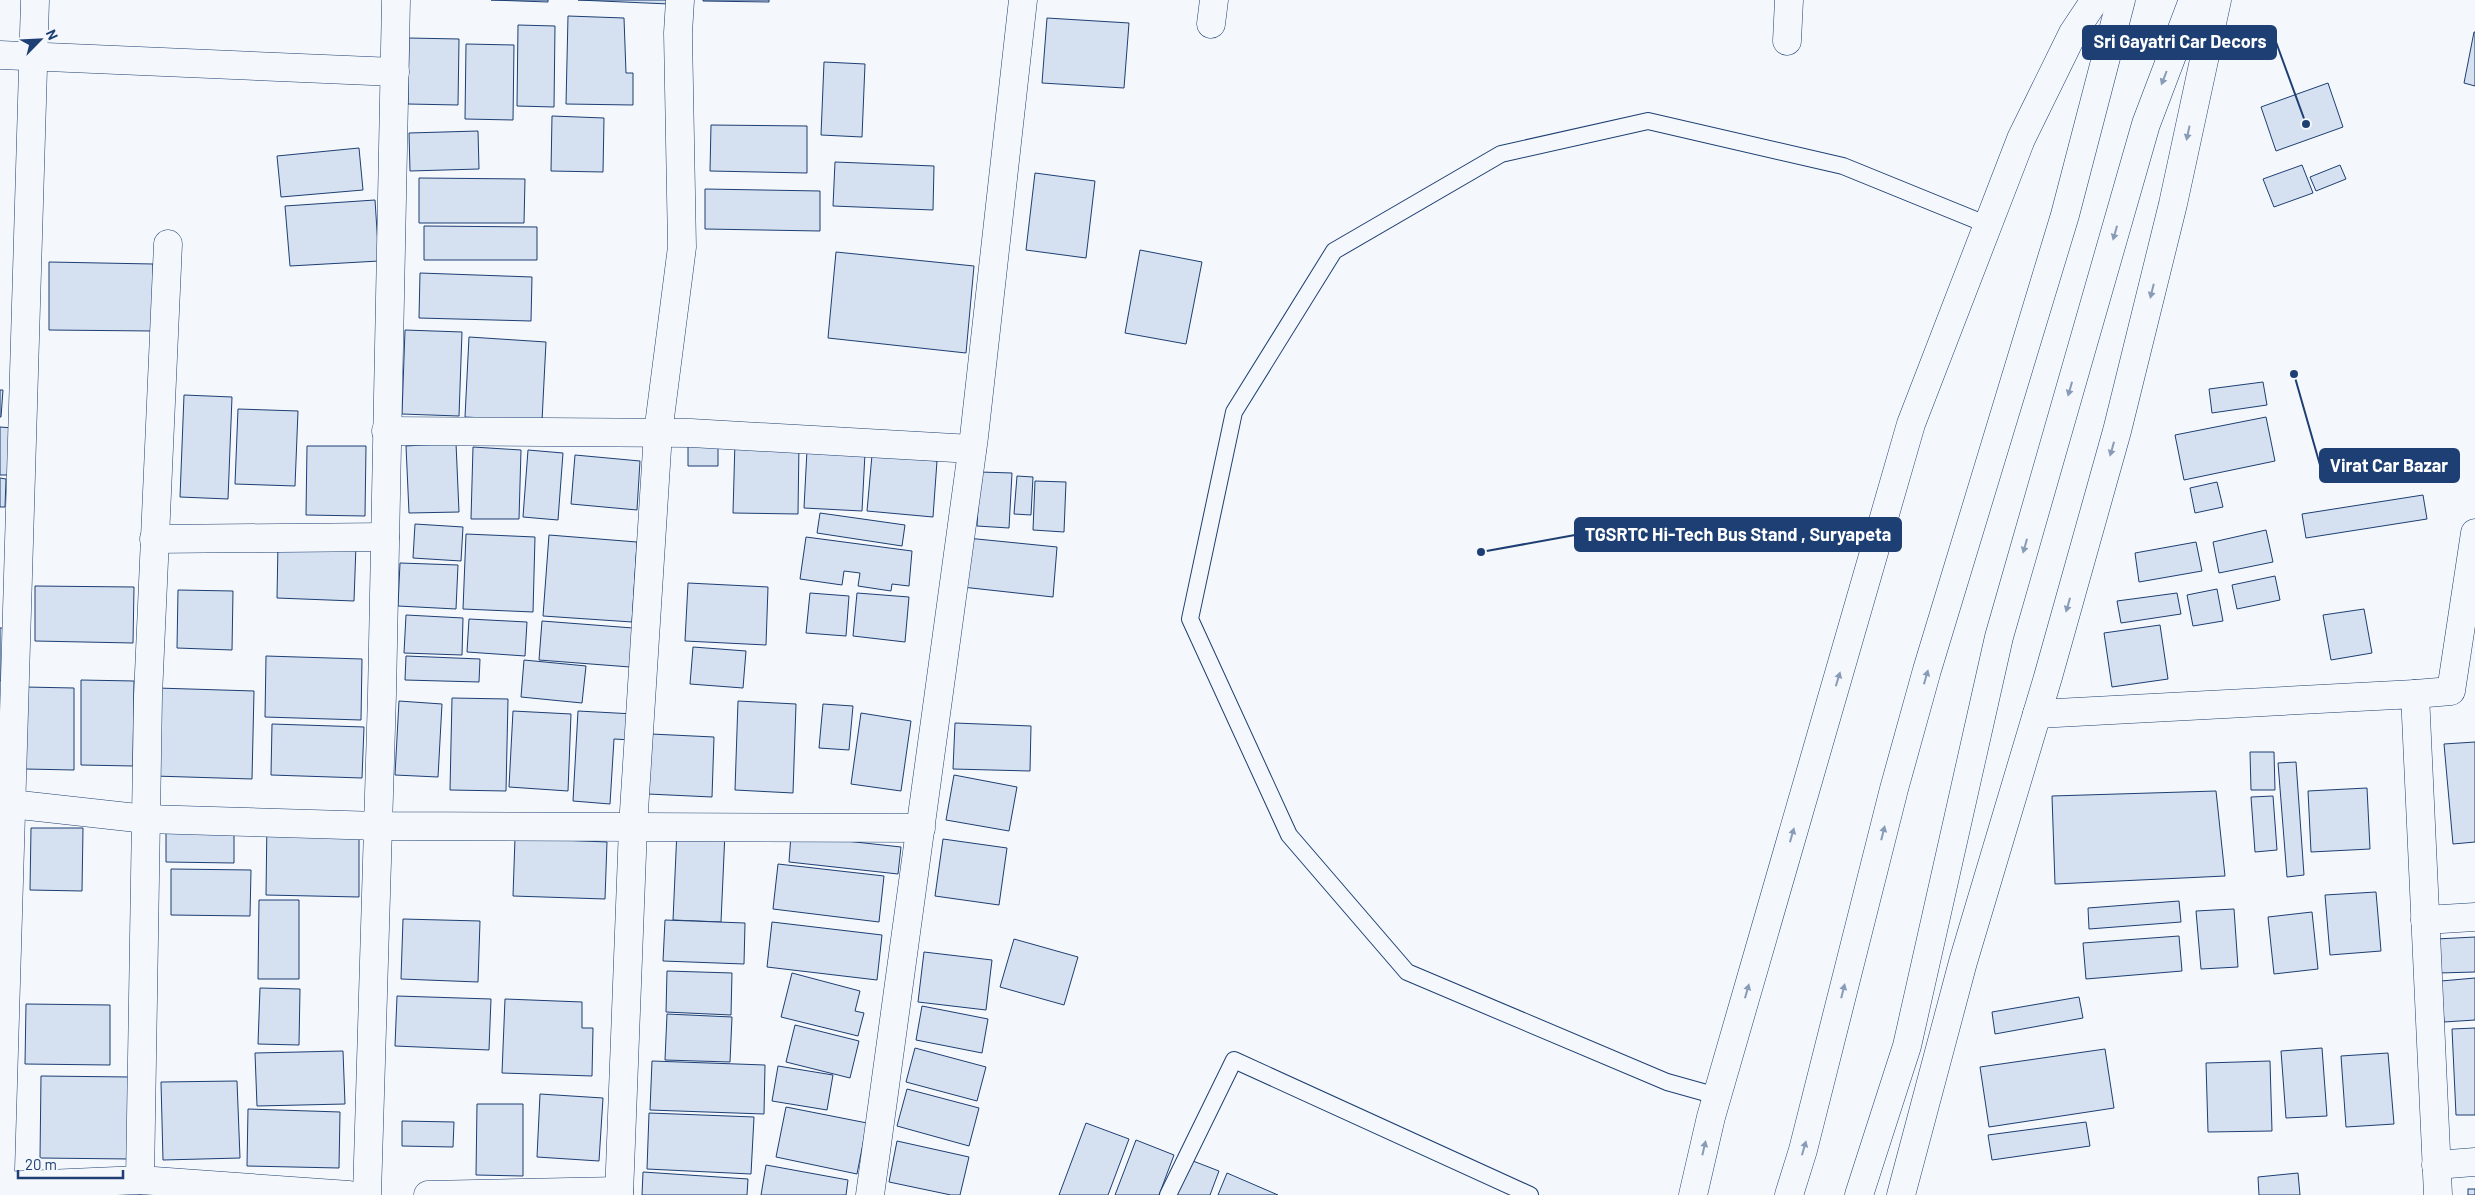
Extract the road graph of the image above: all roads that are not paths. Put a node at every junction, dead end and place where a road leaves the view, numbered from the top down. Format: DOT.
graph roads {
  1 [pos="35,0"];
  2 [pos="396,0"];
  3 [pos="680,0"];
  4 [pos="1023,0"];
  5 [pos="1789,0"];
  6 [pos="2095,0"];
  7 [pos="2121,0"];
  8 [pos="2193,0"];
  9 [pos="2217,0"];
  10 [pos="1788,41"];
  11 [pos="0,55"];
  12 [pos="35,55"];
  13 [pos="395,72"];
  14 [pos="1988,225"];
  15 [pos="168,244"];
  16 [pos="386,431"];
  17 [pos="658,433"];
  18 [pos="972,449"];
  19 [pos="2475,533"];
  20 [pos="385,537"];
  21 [pos="154,539"];
  22 [pos="8,628"];
  23 [pos="2463,690"];
  24 [pos="2415,694"];
  25 [pos="2037,714"];
  26 [pos="11,804"];
  27 [pos="146,819"];
  28 [pos="379,826"];
  29 [pos="633,828"];
  30 [pos="921,828"];
  31 [pos="2475,917"];
  32 [pos="2425,920"];
  33 [pos="1718,1096"];
  34 [pos="2475,1162"];
  35 [pos="2436,1165"];
  36 [pos="140,1180"];
  37 [pos="0,1186"];
  38 [pos="233,1191"];
  39 [pos="619,1193"];
  40 [pos="0,1194"];
  41 [pos="349,1195"];
  42 [pos="367,1195"];
  43 [pos="428,1195"];
  44 [pos="870,1195"];
  45 [pos="1168,1195"];
  46 [pos="1530,1195"];
  47 [pos="1693,1195"];
  48 [pos="1789,1195"];
  49 [pos="1859,1195"];
  50 [pos="1901,1195"];
  51 [pos="2438,1195"];
  1 -- 12 [label="main road"];
  2 -- 13 [label="main road"];
  3 -- 17 [label="main road"];
  4 -- 18 [label="main road"];
  5 -- 10 [label="main road"];
  6 -- 14 [label="main road"];
  48 -- 7 [label="main road, one-way"];
  8 -- 49 [label="main road, one-way"];
  9 -- 25 [label="main road, one-way"];
  11 -- 12 [label="main road"];
  12 -- 13 [label="main road"];
  12 -- 22 [label="main road"];
  13 -- 16 [label="main road"];
  33 -- 14 [label="main road, one-way"];
  14 -- 33 [label="lane"];
  15 -- 21 [label="main road"];
  16 -- 17 [label="main road"];
  16 -- 20 [label="main road"];
  17 -- 18 [label="main road"];
  17 -- 29 [label="main road"];
  18 -- 30 [label="main road"];
  19 -- 23 [label="main road"];
  20 -- 21 [label="main road"];
  20 -- 28 [label="main road"];
  21 -- 27 [label="main road"];
  22 -- 26 [label="main road"];
  23 -- 24 [label="main road"];
  24 -- 25 [label="main road"];
  24 -- 32 [label="main road"];
  25 -- 50 [label="main road"];
  26 -- 27 [label="main road"];
  26 -- 37 [label="main road"];
  27 -- 28 [label="main road"];
  27 -- 36 [label="main road"];
  28 -- 29 [label="main road"];
  28 -- 42 [label="main road"];
  29 -- 30 [label="main road"];
  29 -- 39 [label="main road"];
  30 -- 44 [label="main road"];
  31 -- 32 [label="main road"];
  32 -- 35 [label="main road"];
  47 -- 33 [label="main road, one-way"];
  34 -- 35 [label="main road"];
  35 -- 51 [label="main road"];
  36 -- 37 [label="main road"];
  36 -- 38 [label="main road"];
  37 -- 40 [label="main road"];
  38 -- 41 [label="main road"];
  39 -- 43 [label="main road"];
  45 -- 46 [label="lane"];
}
